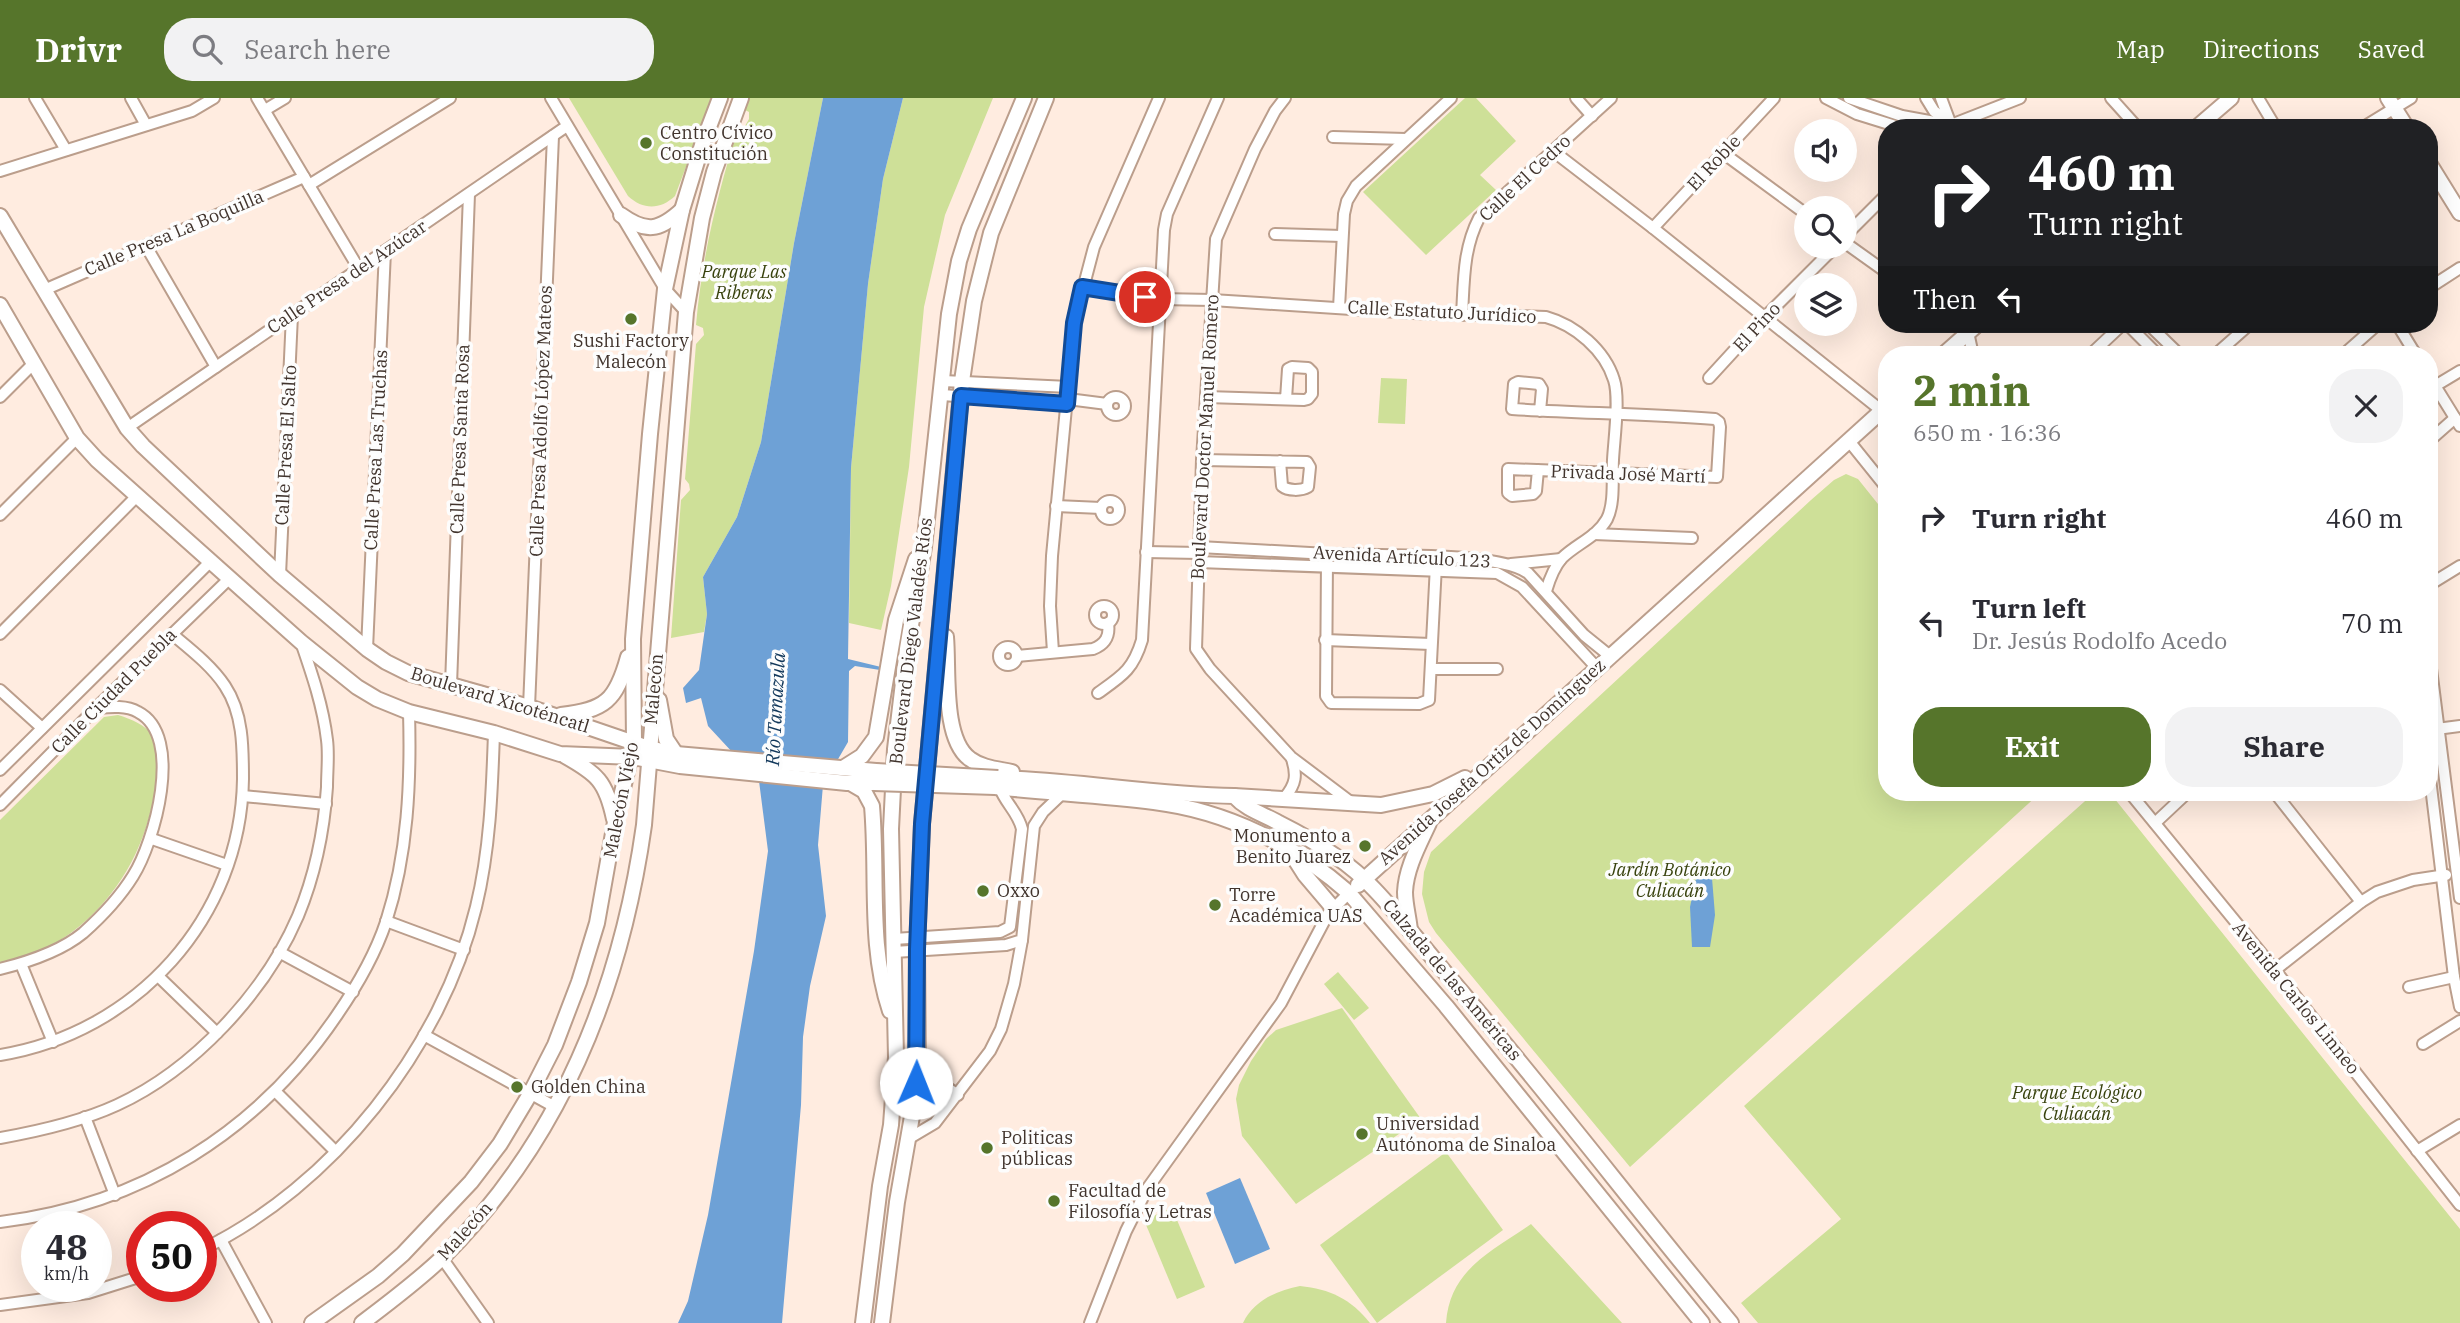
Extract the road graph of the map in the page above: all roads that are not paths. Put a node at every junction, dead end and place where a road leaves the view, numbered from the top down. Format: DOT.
graph roads {
  1 [pos="34,98"];
  2 [pos="131,98"];
  3 [pos="215,98"];
  4 [pos="257,98"];
  5 [pos="285,98"];
  6 [pos="450,98"];
  7 [pos="551,98"];
  8 [pos="720,98"];
  9 [pos="741,98"];
  10 [pos="1024,98"];
  11 [pos="1046,98"];
  12 [pos="1159,98"];
  13 [pos="1218,98"];
  14 [pos="1285,98"];
  15 [pos="1451,98"];
  16 [pos="1576,98"];
  17 [pos="1611,98"];
  18 [pos="1774,98"];
  19 [pos="1826,98"];
  20 [pos="1849,98"];
  21 [pos="1926,98"];
  22 [pos="1941,98"];
  23 [pos="2020,98"];
  24 [pos="2111,98"];
  25 [pos="2231,98"];
  26 [pos="2258,98"];
  27 [pos="2411,98"];
  28 [pos="2391,103"];
  29 [pos="264,110"];
  30 [pos="1592,116"];
  31 [pos="1916,119"];
  32 [pos="1943,119"];
  33 [pos="1949,119"];
  34 [pos="1971,119"];
  35 [pos="2130,119"];
  36 [pos="2206,119"];
  37 [pos="2271,119"];
  38 [pos="2372,119"];
  39 [pos="2401,119"];
  40 [pos="1878,121"];
  41 [pos="146,125"];
  42 [pos="567,126"];
  43 [pos="553,136"];
  44 [pos="1333,137"];
  45 [pos="1406,139"];
  46 [pos="66,150"];
  47 [pos="1553,151"];
  48 [pos="1723,153"];
  49 [pos="0,171"];
  50 [pos="307,181"];
  51 [pos="2438,187"];
  52 [pos="469,194"];
  53 [pos="1878,203"];
  54 [pos="1794,205"];
  55 [pos="682,210"];
  56 [pos="2460,213"];
  57 [pos="621,215"];
  58 [pos="0,216"];
  59 [pos="1857,225"];
  60 [pos="1653,228"];
  61 [pos="1275,234"];
  62 [pos="1342,236"];
  63 [pos="146,246"];
  64 [pos="1857,249"];
  65 [pos="384,251"];
  66 [pos="1823,259"];
  67 [pos="1878,266"];
  68 [pos="2460,268"];
  69 [pos="359,269"];
  70 [pos="2438,282"];
  71 [pos="1082,287"];
  72 [pos="44,289"];
  73 [pos="666,289"];
  74 [pos="1160,299"];
  75 [pos="1212,300"];
  76 [pos="0,305"];
  77 [pos="1339,307"];
  78 [pos="686,312"];
  79 [pos="292,315"];
  80 [pos="1462,315"];
  81 [pos="1764,318"];
  82 [pos="2115,333"];
  83 [pos="2135,333"];
  84 [pos="2157,333"];
  85 [pos="2240,333"];
  86 [pos="2368,333"];
  87 [pos="2100,346"];
  88 [pos="2148,346"];
  89 [pos="2171,346"];
  90 [pos="2225,346"];
  91 [pos="2353,346"];
  92 [pos="34,363"];
  93 [pos="216,367"];
  94 [pos="2460,371"];
  95 [pos="1709,378"];
  96 [pos="2438,384"];
  97 [pos="942,388"];
  98 [pos="961,389"];
  99 [pos="2438,391"];
  100 [pos="0,397"];
  101 [pos="1068,397"];
  102 [pos="1206,397"];
  103 [pos="1286,399"];
  104 [pos="1107,404"];
  105 [pos="1878,404"];
  106 [pos="1540,411"];
  107 [pos="1878,414"];
  108 [pos="1615,415"];
  109 [pos="2457,422"];
  110 [pos="127,428"];
  111 [pos="2438,435"];
  112 [pos="77,438"];
  113 [pos="1849,441"];
  114 [pos="1202,460"];
  115 [pos="1280,461"];
  116 [pos="1538,470"];
  117 [pos="1613,474"];
  118 [pos="1878,477"];
  119 [pos="137,496"];
  120 [pos="1056,506"];
  121 [pos="1101,508"];
  122 [pos="0,515"];
  123 [pos="1594,534"];
  124 [pos="1692,538"];
  125 [pos="924,548"];
  126 [pos="1146,552"];
  127 [pos="1199,554"];
  128 [pos="1327,554"];
  129 [pos="1436,557"];
  130 [pos="1561,559"];
  131 [pos="211,561"];
  132 [pos="1511,564"];
  133 [pos="2460,566"];
  134 [pos="1327,567"];
  135 [pos="1435,571"];
  136 [pos="280,575"];
  137 [pos="230,578"];
  138 [pos="2438,579"];
  139 [pos="1546,591"];
  140 [pos="942,612"];
  141 [pos="1108,623"];
  142 [pos="0,634"];
  143 [pos="172,634"];
  144 [pos="633,639"];
  145 [pos="1325,640"];
  146 [pos="301,642"];
  147 [pos="1431,644"];
  148 [pos="367,649"];
  149 [pos="1053,652"];
  150 [pos="1017,656"];
  151 [pos="1610,656"];
  152 [pos="1597,667"];
  153 [pos="1431,669"];
  154 [pos="1497,669"];
  155 [pos="451,685"];
  156 [pos="655,688"];
  157 [pos="0,691"];
  158 [pos="1098,693"];
  159 [pos="529,707"];
  160 [pos="96,708"];
  161 [pos="409,712"];
  162 [pos="555,716"];
  163 [pos="2460,726"];
  164 [pos="42,728"];
  165 [pos="2438,728"];
  166 [pos="494,733"];
  167 [pos="634,750"];
  168 [pos="560,754"];
  169 [pos="649,754"];
  170 [pos="1291,757"];
  171 [pos="680,758"];
  172 [pos="2438,758"];
  173 [pos="1488,766"];
  174 [pos="0,769"];
  175 [pos="845,776"];
  176 [pos="1036,779"];
  177 [pos="998,784"];
  178 [pos="1063,792"];
  179 [pos="243,796"];
  180 [pos="1234,796"];
  181 [pos="1281,797"];
  182 [pos="2137,801"];
  183 [pos="2178,801"];
  184 [pos="2281,801"];
  185 [pos="2433,801"];
  186 [pos="326,804"];
  187 [pos="1353,804"];
  188 [pos="0,805"];
  189 [pos="1432,817"];
  190 [pos="615,822"];
  191 [pos="2155,822"];
  192 [pos="152,839"];
  193 [pos="1288,849"];
  194 [pos="227,865"];
  195 [pos="2458,874"];
  196 [pos="2442,876"];
  197 [pos="1363,879"];
  198 [pos="1349,893"];
  199 [pos="2460,898"];
  200 [pos="2361,902"];
  201 [pos="1333,908"];
  202 [pos="386,921"];
  203 [pos="1410,932"];
  204 [pos="1022,940"];
  205 [pos="917,943"];
  206 [pos="894,945"];
  207 [pos="464,950"];
  208 [pos="279,952"];
  209 [pos="21,964"];
  210 [pos="0,969"];
  211 [pos="2275,970"];
  212 [pos="159,977"];
  213 [pos="2454,977"];
  214 [pos="2409,988"];
  215 [pos="353,992"];
  216 [pos="2460,1007"];
  217 [pos="2460,1021"];
  218 [pos="895,1026"];
  219 [pos="217,1033"];
  220 [pos="424,1035"];
  221 [pos="53,1042"];
  222 [pos="2423,1044"];
  223 [pos="0,1055"];
  224 [pos="918,1067"];
  225 [pos="275,1091"];
  226 [pos="530,1094"];
  227 [pos="958,1095"];
  228 [pos="555,1107"];
  229 [pos="85,1117"];
  230 [pos="2460,1125"];
  231 [pos="0,1138"];
  232 [pos="908,1139"];
  233 [pos="335,1151"];
  234 [pos="2417,1151"];
  235 [pos="115,1195"];
  236 [pos="2460,1205"];
  237 [pos="69,1210"];
  238 [pos="0,1222"];
  239 [pos="221,1240"];
  240 [pos="217,1242"];
  241 [pos="442,1258"];
  242 [pos="22,1302"];
  243 [pos="0,1306"];
  244 [pos="266,1323"];
  245 [pos="312,1323"];
  246 [pos="362,1323"];
  247 [pos="488,1323"];
  248 [pos="863,1323"];
  249 [pos="881,1323"];
  250 [pos="1090,1323"];
  251 [pos="1702,1323"];
  252 [pos="1731,1323"];
  1 -- 46 [label="street"];
  2 -- 41 [label="street"];
  3 -- 41 [label="street"];
  4 -- 29 [label="street"];
  5 -- 29 [label="street"];
  6 -- 50 [label="street, Calle Presa La Boquilla"];
  7 -- 42 [label="street"];
  8 -- 55 [label="main road, Malecón Viejo"];
  9 -- 78 [label="main road, Malecón"];
  10 -- 97 [label="main road, Boulevard Diego Valadés Ríos"];
  11 -- 98 [label="main road, Boulevard Diego Valadés Ríos"];
  12 -- 71 [label="street"];
  13 -- 74 [label="street"];
  14 -- 75 [label="street, Boulevard Doctor Manuel Romero"];
  15 -- 45 [label="street"];
  16 -- 30 [label="street"];
  17 -- 30 [label="street, Calle El Cedro"];
  18 -- 48 [label="street, El Roble"];
  19 -- 40 [label="street"];
  20 -- 31 [label="street"];
  21 -- 32 [label="street"];
  22 -- 33 [label="street"];
  23 -- 34 [label="street"];
  24 -- 35 [label="street"];
  25 -- 36 [label="main road"];
  26 -- 37 [label="street"];
  27 -- 28 [label="street"];
  28 -- 38 [label="street"];
  28 -- 39 [label="main road"];
  29 -- 50 [label="street"];
  30 -- 47 [label="street, Calle El Cedro"];
  41 -- 46 [label="street"];
  42 -- 43 [label="street, Calle Presa del Azúcar"];
  42 -- 57 [label="street"];
  43 -- 52 [label="street, Calle Presa del Azúcar"];
  43 -- 159 [label="street, Calle Presa Adolfo López Mateos"];
  44 -- 45 [label="street"];
  45 -- 62 [label="street"];
  46 -- 49 [label="street"];
  47 -- 60 [label="street"];
  47 -- 80 [label="street, Calle El Cedro"];
  48 -- 54 [label="street"];
  48 -- 60 [label="street, El Roble"];
  50 -- 63 [label="street, Calle Presa La Boquilla"];
  50 -- 69 [label="street"];
  51 -- 56 [label="main road"];
  52 -- 65 [label="street, Calle Presa del Azúcar"];
  52 -- 155 [label="street, Calle Presa Santa Rosa"];
  53 -- 59 [label="street"];
  55 -- 57 [label="main road"];
  55 -- 73 [label="main road, Malecón Viejo"];
  57 -- 73 [label="street"];
  58 -- 72 [label="main road, Boulevard Xicoténcatl"];
  60 -- 81 [label="street"];
  61 -- 62 [label="street"];
  62 -- 77 [label="street"];
  63 -- 72 [label="street, Calle Presa La Boquilla"];
  63 -- 93 [label="street"];
  64 -- 67 [label="street"];
  65 -- 69 [label="street, Calle Presa del Azúcar"];
  65 -- 148 [label="street, Calle Presa Las Truchas"];
  66 -- 81 [label="street, El Pino"];
  68 -- 70 [label="street"];
  69 -- 79 [label="street, Calle Presa del Azúcar"];
  71 -- 74 [label="street, Calle Estatuto Jurídico"];
  71 -- 101 [label="street"];
  72 -- 110 [label="main road, Boulevard Xicoténcatl"];
  73 -- 78 [label="street"];
  73 -- 144 [label="main road, Malecón Viejo"];
  74 -- 75 [label="street, Calle Estatuto Jurídico"];
  74 -- 126 [label="street"];
  75 -- 77 [label="street, Calle Estatuto Jurídico"];
  75 -- 102 [label="street, Boulevard Doctor Manuel Romero"];
  76 -- 92 [label="main road, Boulevard Xicoténcatl"];
  77 -- 80 [label="street, Calle Estatuto Jurídico"];
  78 -- 156 [label="main road, Malecón"];
  79 -- 93 [label="street, Calle Presa del Azúcar"];
  79 -- 136 [label="street, Calle Presa El Salto"];
  80 -- 108 [label="street, Calle Estatuto Jurídico"];
  81 -- 95 [label="street, El Pino"];
  81 -- 105 [label="street"];
  82 -- 87 [label="street"];
  83 -- 88 [label="street"];
  84 -- 89 [label="street"];
  85 -- 90 [label="street"];
  86 -- 91 [label="street"];
  92 -- 100 [label="street"];
  92 -- 112 [label="main road, Boulevard Xicoténcatl"];
  93 -- 110 [label="street, Calle Presa del Azúcar"];
  94 -- 96 [label="street"];
  97 -- 98 [label="street"];
  97 -- 125 [label="main road, Boulevard Diego Valadés Ríos"];
  98 -- 101 [label="street"];
  98 -- 101 [label="street"];
  98 -- 140 [label="main road, Boulevard Diego Valadés Ríos"];
  99 -- 109 [label="street"];
  101 -- 104 [label="street"];
  101 -- 120 [label="street"];
  102 -- 103 [label="street"];
  102 -- 114 [label="street, Boulevard Doctor Manuel Romero"];
  103 -- 103 [label="street"];
  106 -- 106 [label="street"];
  106 -- 108 [label="street"];
  107 -- 113 [label="main road, Avenida Josefa Ortiz de Domínguez"];
  108 -- 117 [label="street, Calle Estatuto Jurídico"];
  108 -- 117 [label="street, Privada José Martí"];
  109 -- 111 [label="street"];
  110 -- 136 [label="main road, Boulevard Xicoténcatl"];
  112 -- 119 [label="main road, Boulevard Xicoténcatl"];
  112 -- 122 [label="street"];
  113 -- 118 [label="street"];
  113 -- 151 [label="main road, Avenida Josefa Ortiz de Domínguez"];
  114 -- 115 [label="street"];
  114 -- 127 [label="street, Boulevard Doctor Manuel Romero"];
  115 -- 115 [label="street"];
  116 -- 117 [label="street, Privada José Martí"];
  117 -- 123 [label="street, Calle Estatuto Jurídico"];
  119 -- 131 [label="main road, Boulevard Xicoténcatl"];
  119 -- 142 [label="street"];
  120 -- 121 [label="street"];
  120 -- 149 [label="street"];
  123 -- 124 [label="street"];
  123 -- 130 [label="street, Calle Estatuto Jurídico"];
  125 -- 175 [label="main road"];
  125 -- 206 [label="main road, Boulevard Diego Valadés Ríos"];
  126 -- 127 [label="street"];
  126 -- 158 [label="street"];
  127 -- 128 [label="street, Avenida Artículo 123"];
  127 -- 134 [label="street, Avenida Artículo 123"];
  127 -- 170 [label="street, Boulevard Doctor Manuel Romero"];
  128 -- 129 [label="street, Avenida Artículo 123"];
  128 -- 134 [label="street"];
  129 -- 132 [label="street, Avenida Artículo 123"];
  129 -- 135 [label="street"];
  130 -- 132 [label="street"];
  130 -- 139 [label="street"];
  131 -- 137 [label="main road, Boulevard Xicoténcatl"];
  131 -- 164 [label="street, Calle Ciudad Puebla"];
  132 -- 139 [label="street, Avenida Artículo 123"];
  133 -- 138 [label="street"];
  134 -- 135 [label="street, Avenida Artículo 123"];
  134 -- 145 [label="street"];
  135 -- 147 [label="street"];
  135 -- 152 [label="street, Avenida Artículo 123"];
  136 -- 148 [label="main road, Boulevard Xicoténcatl"];
  137 -- 143 [label="street, Calle Ciudad Puebla"];
  137 -- 146 [label="main road, Boulevard Xicoténcatl"];
  139 -- 151 [label="street, Avenida Artículo 123"];
  140 -- 176 [label="main road"];
  140 -- 205 [label="main road, Boulevard Diego Valadés Ríos"];
  141 -- 149 [label="street"];
  143 -- 160 [label="street, Calle Ciudad Puebla"];
  143 -- 179 [label="street"];
  144 -- 162 [label="main road"];
  144 -- 167 [label="main road, Malecón Viejo"];
  145 -- 147 [label="street"];
  145 -- 153 [label="street"];
  146 -- 161 [label="main road, Boulevard Xicoténcatl"];
  146 -- 186 [label="street"];
  147 -- 153 [label="street"];
  148 -- 155 [label="main road, Boulevard Xicoténcatl"];
  149 -- 150 [label="street"];
  151 -- 152 [label="main road, Avenida Josefa Ortiz de Domínguez"];
  152 -- 173 [label="main road, Avenida Josefa Ortiz de Domínguez"];
  153 -- 154 [label="street"];
  155 -- 159 [label="main road, Boulevard Xicoténcatl"];
  156 -- 169 [label="main road, Malecón"];
  156 -- 171 [label="main road"];
  157 -- 164 [label="street"];
  159 -- 162 [label="main road, Boulevard Xicoténcatl"];
  160 -- 188 [label="street, Calle Ciudad Puebla"];
  160 -- 192 [label="street"];
  161 -- 166 [label="main road, Boulevard Xicoténcatl"];
  161 -- 202 [label="street"];
  162 -- 167 [label="main road, Boulevard Xicoténcatl"];
  163 -- 165 [label="street"];
  164 -- 174 [label="street, Calle Ciudad Puebla"];
  166 -- 168 [label="main road, Boulevard Xicoténcatl"];
  166 -- 207 [label="street"];
  167 -- 168 [label="main road, Boulevard Xicoténcatl"];
  167 -- 169 [label="main road, Boulevard Xicoténcatl"];
  167 -- 190 [label="main road, Malecón Viejo"];
  168 -- 190 [label="main road"];
  169 -- 171 [label="main road, Boulevard Xicoténcatl"];
  169 -- 228 [label="main road, Malecón"];
  170 -- 181 [label="street"];
  170 -- 187 [label="street, Boulevard Doctor Manuel Romero"];
  171 -- 175 [label="main road, Boulevard Xicoténcatl"];
  172 -- 195 [label="street"];
  173 -- 187 [label="main road"];
  173 -- 189 [label="main road, Avenida Josefa Ortiz de Domínguez"];
  175 -- 177 [label="main road, Boulevard Xicoténcatl, bridge"];
  175 -- 218 [label="main road"];
  176 -- 177 [label="main road"];
  176 -- 180 [label="main road"];
  177 -- 178 [label="main road, Calzada de las Américas"];
  177 -- 205 [label="street"];
  178 -- 193 [label="main road, Calzada de las Américas"];
  178 -- 204 [label="street"];
  179 -- 186 [label="street"];
  179 -- 194 [label="street"];
  180 -- 181 [label="main road"];
  180 -- 197 [label="main road, Calzada de las Américas"];
  181 -- 187 [label="main road"];
  182 -- 191 [label="street, Avenida Carlos Linneo"];
  183 -- 191 [label="street"];
  184 -- 200 [label="street"];
  185 -- 196 [label="street"];
  186 -- 208 [label="street"];
  189 -- 197 [label="main road, Avenida Josefa Ortiz de Domínguez"];
  189 -- 203 [label="main road"];
  190 -- 226 [label="main road, Malecón Viejo"];
  191 -- 211 [label="street, Avenida Carlos Linneo"];
  192 -- 194 [label="street"];
  192 -- 209 [label="street"];
  193 -- 198 [label="main road, Calzada de las Américas"];
  193 -- 201 [label="main road"];
  194 -- 212 [label="street"];
  195 -- 196 [label="street"];
  195 -- 199 [label="street"];
  196 -- 200 [label="street"];
  196 -- 213 [label="street"];
  197 -- 198 [label="main road, Avenida Josefa Ortiz de Domínguez"];
  197 -- 203 [label="main road, Calzada de las Américas"];
  198 -- 201 [label="street, Avenida Josefa Ortiz de Domínguez"];
  198 -- 251 [label="main road, Calzada de las Américas"];
  200 -- 211 [label="street"];
  201 -- 250 [label="street, Avenida Josefa Ortiz de Domínguez"];
  202 -- 207 [label="street"];
  202 -- 215 [label="street"];
  203 -- 252 [label="main road, Calzada de las Américas"];
  204 -- 205 [label="street"];
  204 -- 227 [label="street"];
  205 -- 206 [label="street"];
  205 -- 224 [label="main road, Boulevard Diego Valadés Ríos"];
  206 -- 218 [label="main road, Boulevard Diego Valadés Ríos"];
  207 -- 220 [label="street"];
  208 -- 215 [label="street"];
  208 -- 219 [label="street"];
  209 -- 210 [label="street"];
  209 -- 221 [label="street"];
  211 -- 234 [label="street, Avenida Carlos Linneo"];
  212 -- 219 [label="street"];
  212 -- 221 [label="street"];
  213 -- 214 [label="street"];
  213 -- 216 [label="street"];
  215 -- 225 [label="street"];
  217 -- 222 [label="street"];
  218 -- 248 [label="main road, Boulevard Diego Valadés Ríos"];
  219 -- 229 [label="street"];
  220 -- 226 [label="street"];
  220 -- 233 [label="street"];
  221 -- 223 [label="street"];
  224 -- 227 [label="street"];
  224 -- 232 [label="main road, Boulevard Diego Valadés Ríos"];
  225 -- 233 [label="street"];
  225 -- 235 [label="street"];
  226 -- 228 [label="street"];
  226 -- 245 [label="main road, Malecón Viejo"];
  227 -- 232 [label="street"];
  228 -- 241 [label="main road, Malecón"];
  229 -- 231 [label="street"];
  229 -- 235 [label="street"];
  230 -- 234 [label="street"];
  232 -- 249 [label="main road, Boulevard Diego Valadés Ríos"];
  233 -- 239 [label="street"];
  234 -- 236 [label="street, Avenida Carlos Linneo"];
  235 -- 237 [label="street"];
  237 -- 238 [label="street"];
  239 -- 240 [label="street"];
  239 -- 244 [label="street"];
  241 -- 246 [label="main road, Malecón"];
  241 -- 247 [label="street"];
  242 -- 243 [label="street"];
}
